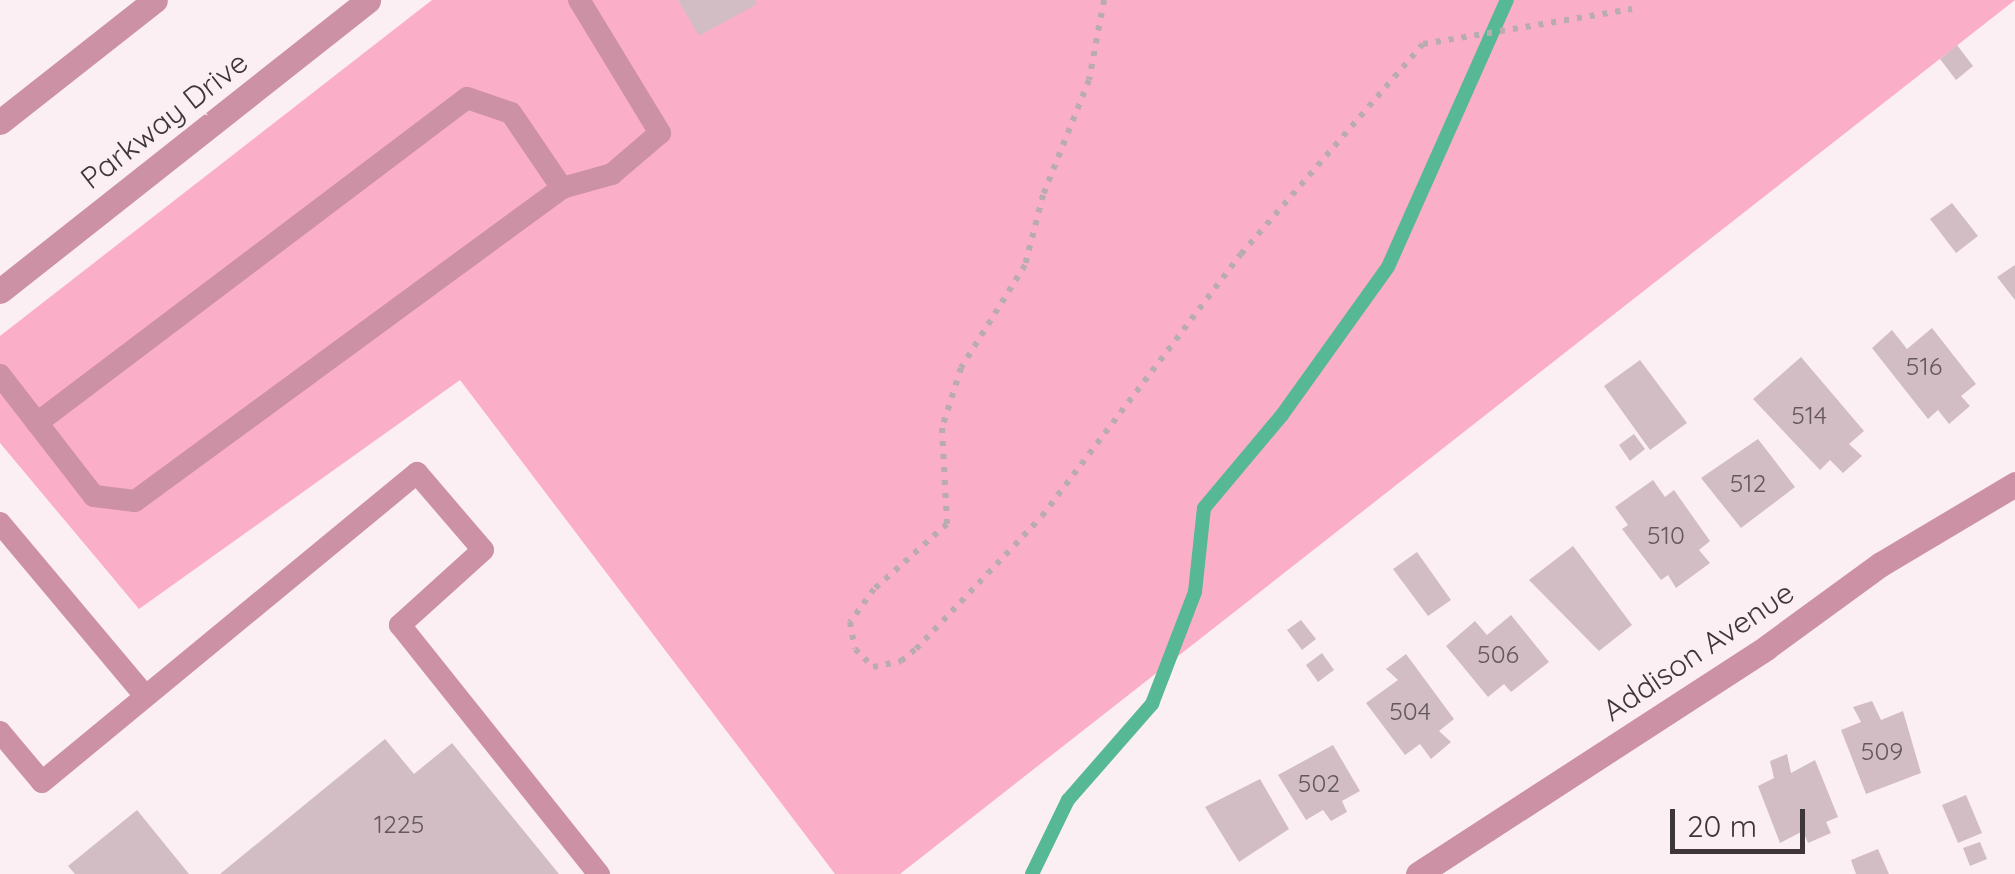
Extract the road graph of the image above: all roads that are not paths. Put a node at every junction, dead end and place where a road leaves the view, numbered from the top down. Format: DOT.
graph roads {
  1 [pos="155,0"];
  2 [pos="368,0"];
  3 [pos="579,0"];
  4 [pos="0,122"];
  5 [pos="562,188"];
  6 [pos="0,290"];
  7 [pos="0,375"];
  8 [pos="38,423"];
  9 [pos="2015,484"];
  10 [pos="0,523"];
  11 [pos="145,696"];
  12 [pos="0,732"];
  13 [pos="599,874"];
  14 [pos="1418,874"];
  1 -- 4 [label="street"];
  2 -- 6 [label="street, Parkway Drive"];
  3 -- 5 [label="lane"];
  5 -- 8 [label="lane"];
  5 -- 8 [label="lane"];
  7 -- 8 [label="lane"];
  9 -- 14 [label="street, Addison Avenue"];
  10 -- 11 [label="lane"];
  11 -- 12 [label="lane"];
  11 -- 13 [label="lane"];
}
